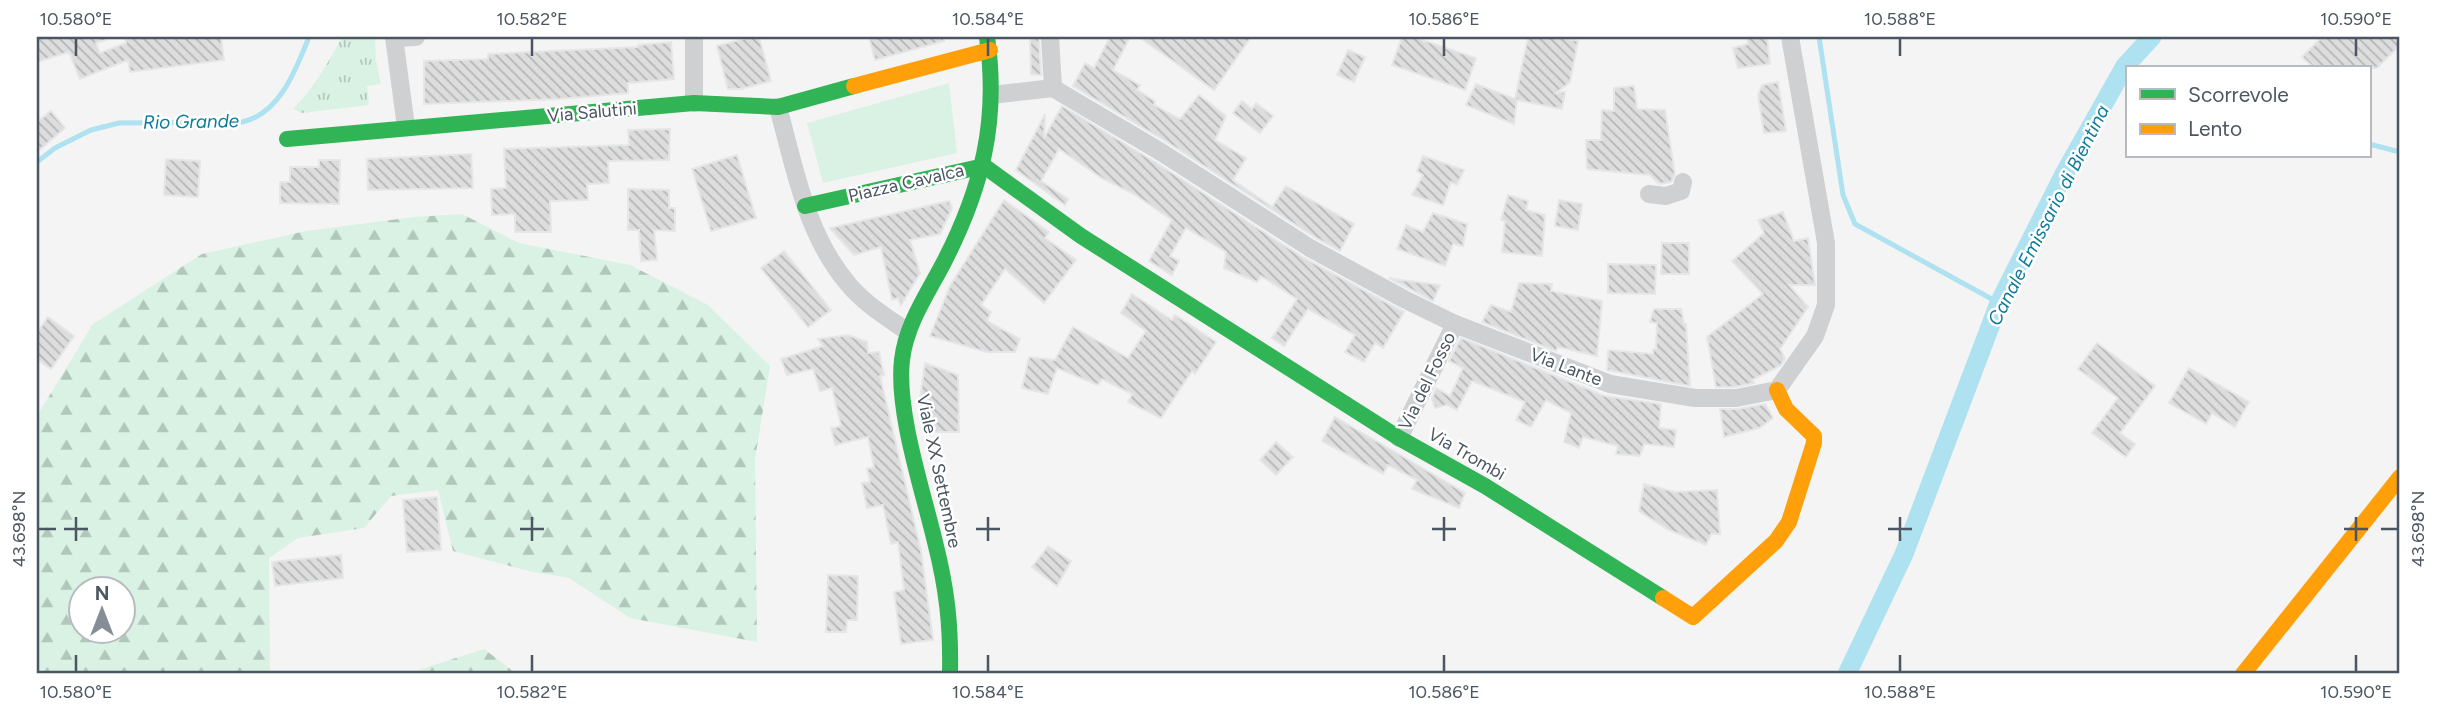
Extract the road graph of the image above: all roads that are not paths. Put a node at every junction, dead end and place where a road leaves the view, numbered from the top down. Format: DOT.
graph roads {
  1 [pos="394,37"];
  2 [pos="416,37"];
  3 [pos="694,37"];
  4 [pos="1050,37"];
  5 [pos="1790,37"];
  6 [pos="988,43"];
  7 [pos="1053,88"];
  8 [pos="992,95"];
  9 [pos="694,103"];
  10 [pos="778,107"];
  11 [pos="407,127"];
  12 [pos="287,139"];
  13 [pos="984,166"];
  14 [pos="1683,182"];
  15 [pos="1649,194"];
  16 [pos="804,206"];
  17 [pos="1455,324"];
  18 [pos="908,332"];
  19 [pos="1777,390"];
  20 [pos="1399,438"];
  21 [pos="2400,477"];
  22 [pos="950,674"];
  23 [pos="2243,674"];
  1 -- 2 [label="street"];
  1 -- 11 [label="street"];
  3 -- 9 [label="street"];
  4 -- 7 [label="street"];
  5 -- 19 [label="street"];
  6 -- 8 [label="street, Piazza Cavalca"];
  6 -- 10 [label="street, Piazza Cavalca"];
  7 -- 8 [label="street"];
  7 -- 17 [label="street, Via Lante"];
  8 -- 13 [label="street, Piazza Cavalca"];
  9 -- 10 [label="street, Via Salutini"];
  9 -- 11 [label="street, Via Salutini"];
  10 -- 16 [label="street"];
  11 -- 12 [label="street, Via Salutini"];
  13 -- 16 [label="street, Piazza Cavalca"];
  13 -- 18 [label="street, Viale XX Settembre"];
  13 -- 20 [label="street, Via Trombi"];
  14 -- 15 [label="street"];
  16 -- 18 [label="street"];
  17 -- 19 [label="street, Via Lante"];
  17 -- 20 [label="street, Via del Fosso"];
  18 -- 22 [label="street, Viale XX Settembre"];
  19 -- 20 [label="street, Via Trombi"];
  21 -- 23 [label="street"];
}
